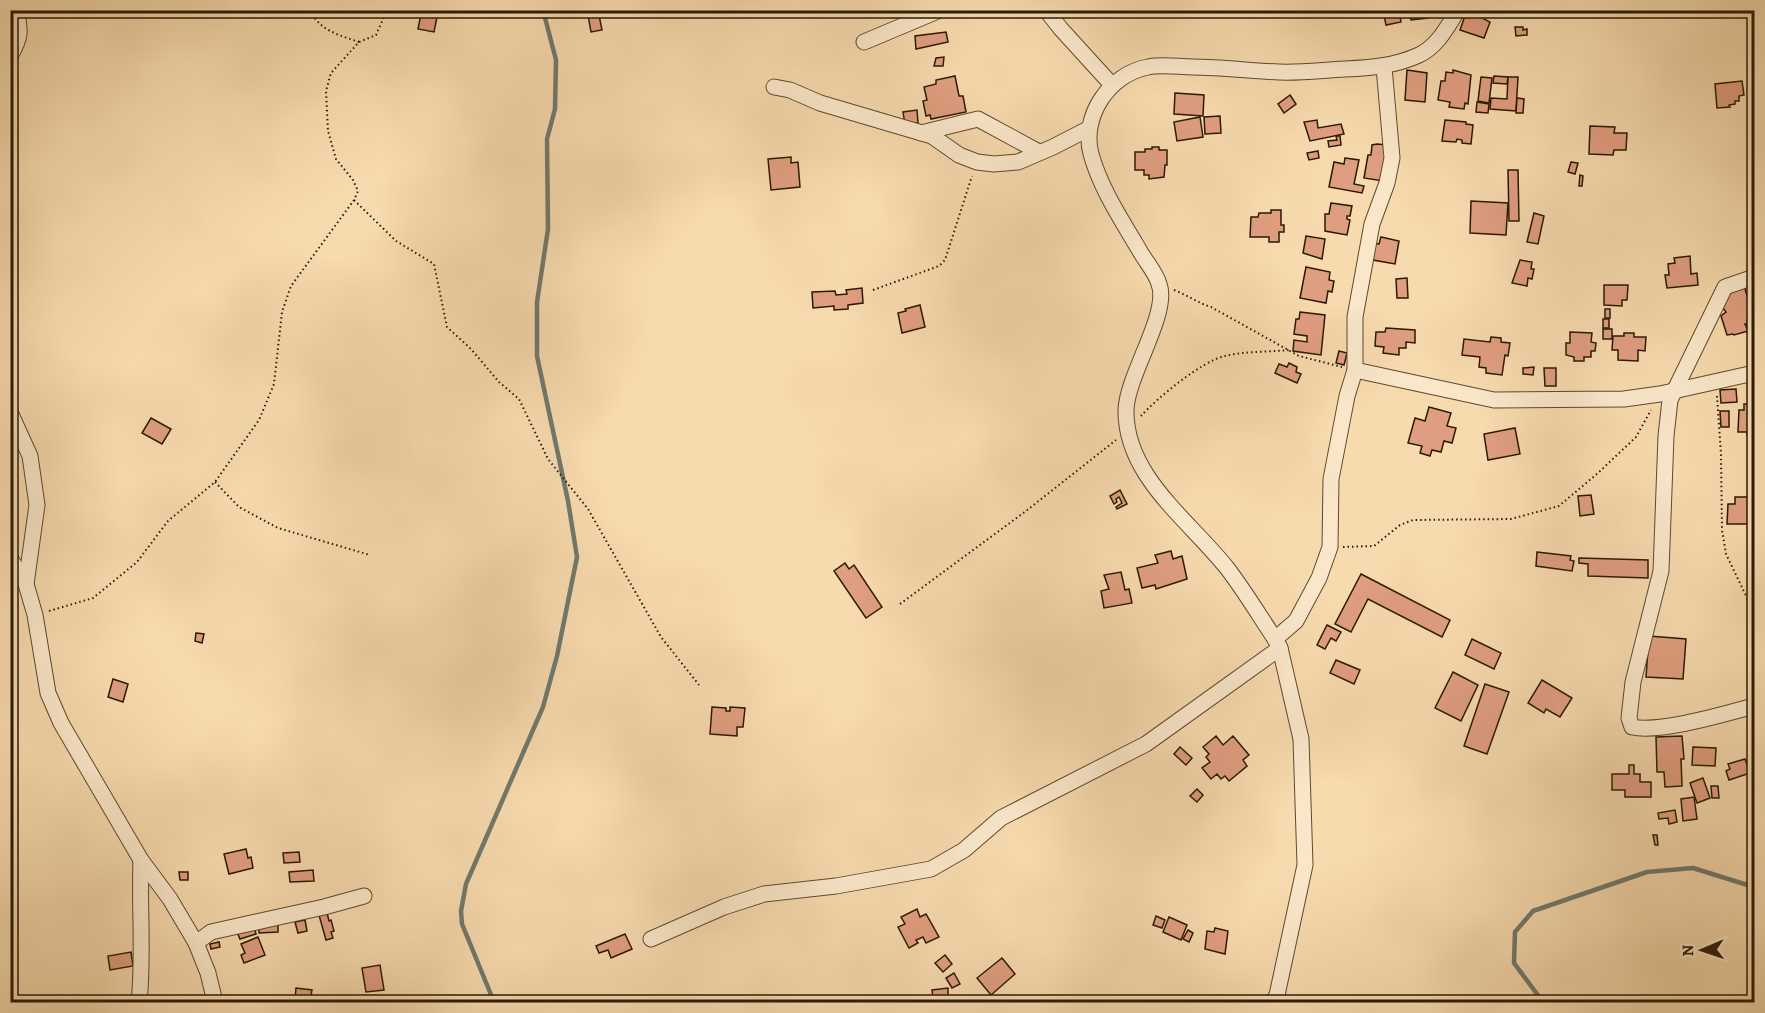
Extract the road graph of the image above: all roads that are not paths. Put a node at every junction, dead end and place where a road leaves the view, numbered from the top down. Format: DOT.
graph roads {
  1 [pos="16,10"];
  2 [pos="940,10"];
  3 [pos="1046,10"];
  4 [pos="1458,10"];
  5 [pos="864,42"];
  6 [pos="10,56"];
  7 [pos="1384,67"];
  8 [pos="1112,85"];
  9 [pos="774,87"];
  10 [pos="1088,129"];
  11 [pos="921,133"];
  12 [pos="1039,152"];
  13 [pos="1755,277"];
  14 [pos="1354,370"];
  15 [pos="1755,373"];
  16 [pos="1676,390"];
  17 [pos="10,412"];
  18 [pos="10,558"];
  19 [pos="26,584"];
  20 [pos="1278,643"];
  21 [pos="1755,706"];
  22 [pos="141,861"];
  23 [pos="364,896"];
  24 [pos="651,939"];
  25 [pos="196,943"];
  26 [pos="139,1002"];
  27 [pos="215,1002"];
  28 [pos="1273,1002"];
  1 -- 6 [label="street"];
  2 -- 5 [label="street"];
  3 -- 8 [label="street"];
  4 -- 7 [label="street"];
  7 -- 8 [label="street"];
  7 -- 14 [label="street"];
  8 -- 10 [label="street"];
  9 -- 11 [label="street"];
  10 -- 12 [label="street"];
  10 -- 20 [label="street"];
  11 -- 12 [label="street"];
  11 -- 12 [label="street"];
  13 -- 16 [label="street"];
  14 -- 16 [label="street"];
  14 -- 20 [label="street"];
  15 -- 16 [label="street"];
  16 -- 21 [label="street"];
  17 -- 19 [label="street"];
  18 -- 19 [label="street"];
  19 -- 22 [label="street"];
  20 -- 24 [label="street"];
  20 -- 28 [label="street"];
  22 -- 25 [label="street"];
  22 -- 26 [label="street"];
  23 -- 25 [label="street"];
  25 -- 27 [label="street"];
}
